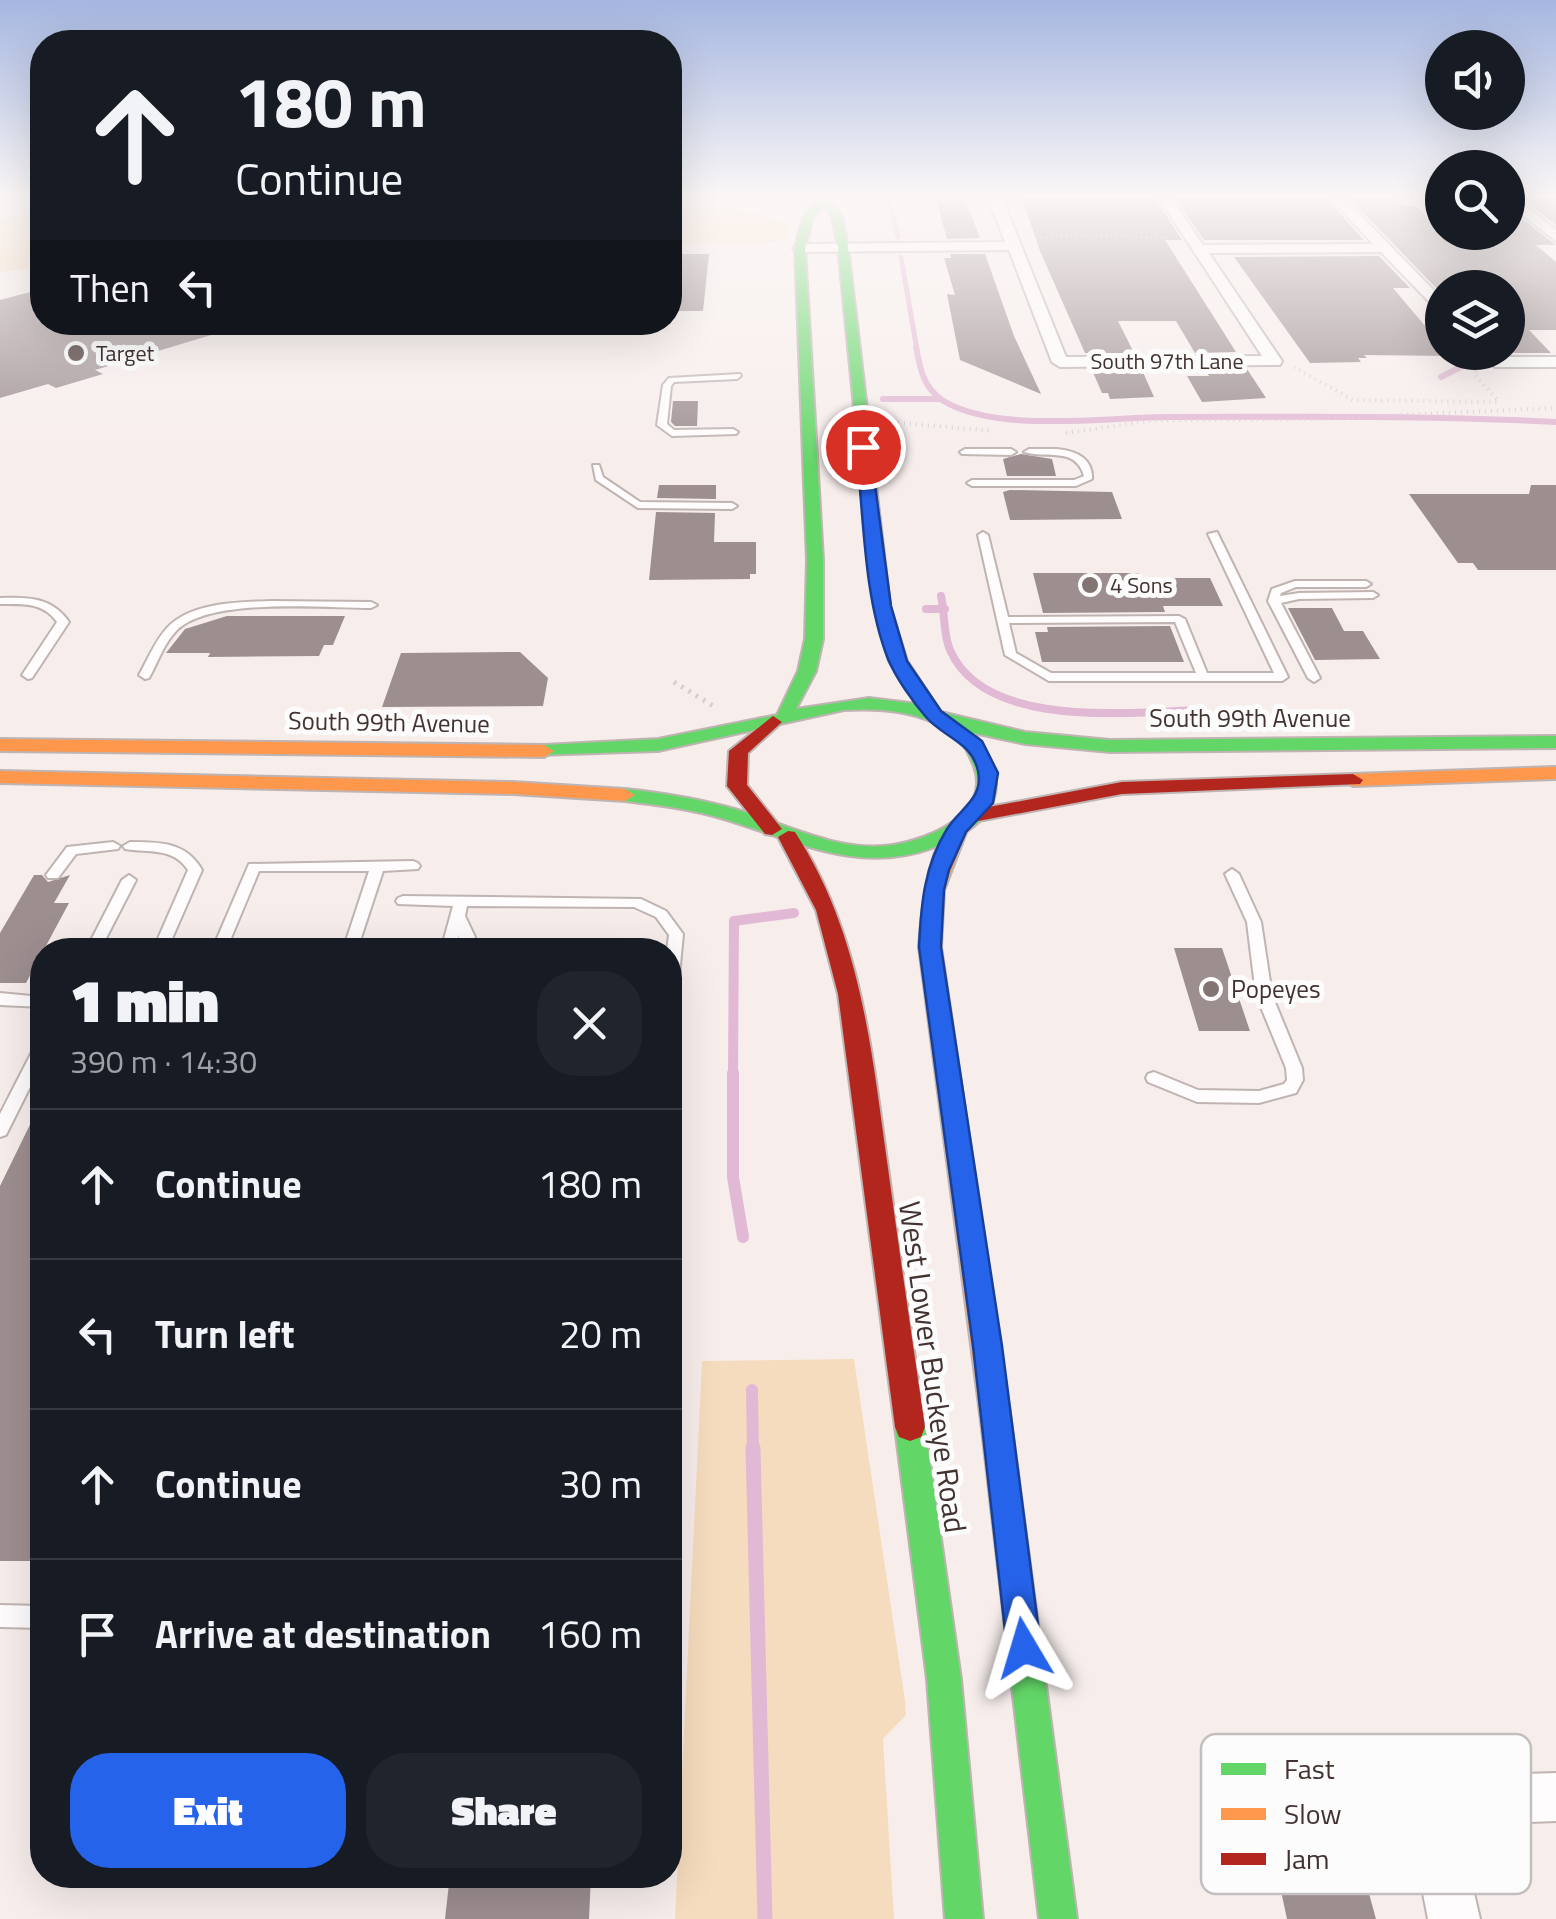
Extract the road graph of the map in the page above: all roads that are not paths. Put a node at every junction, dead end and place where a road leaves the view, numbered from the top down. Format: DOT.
graph roads {
  1 [pos="802,288"];
  2 [pos="847,288"];
  3 [pos="1030,288"];
  4 [pos="1224,288"];
  5 [pos="1525,360"];
  6 [pos="1556,362"];
  7 [pos="737,376"];
  8 [pos="733,432"];
  9 [pos="964,452"];
  10 [pos="1011,452"];
  11 [pos="1029,452"];
  12 [pos="596,466"];
  13 [pos="972,483"];
  14 [pos="732,506"];
  15 [pos="1213,534"];
  16 [pos="983,535"];
  17 [pos="1366,584"];
  18 [pos="1373,595"];
  19 [pos="1274,600"];
  20 [pos="0,601"];
  21 [pos="371,605"];
  22 [pos="1002,620"];
  23 [pos="28,675"];
  24 [pos="145,675"];
  25 [pos="1203,678"];
  26 [pos="1314,678"];
  27 [pos="780,716"];
  28 [pos="940,718"];
  29 [pos="1556,742"];
  30 [pos="0,745"];
  31 [pos="54,746"];
  32 [pos="1556,773"];
  33 [pos="0,776"];
  34 [pos="62,778"];
  35 [pos="965,823"];
  36 [pos="780,833"];
  37 [pos="113,846"];
  38 [pos="130,846"];
  39 [pos="378,866"];
  40 [pos="413,866"];
  41 [pos="1232,874"];
  42 [pos="53,875"];
  43 [pos="129,880"];
  44 [pos="403,902"];
  45 [pos="459,908"];
  46 [pos="99,938"];
  47 [pos="165,938"];
  48 [pos="223,938"];
  49 [pos="354,938"];
  50 [pos="451,938"];
  51 [pos="468,938"];
  52 [pos="675,938"];
  53 [pos="0,999"];
  54 [pos="30,1001"];
  55 [pos="30,1071"];
  56 [pos="1154,1078"];
  57 [pos="0,1130"];
  58 [pos="0,1616"];
  59 [pos="30,1617"];
  60 [pos="1556,1797"];
  61 [pos="1531,1798"];
  62 [pos="1449,1894"];
  63 [pos="964,1919"];
  64 [pos="1058,1919"];
  65 [pos="1454,1919"];
  1 -- 27 [label="main road"];
  2 -- 28 [label="main road"];
  3 -- 4 [label="street, South 97th Lane"];
  5 -- 6 [label="street"];
  7 -- 8 [label="lane"];
  9 -- 10 [label="lane"];
  11 -- 13 [label="lane"];
  12 -- 14 [label="lane"];
  15 -- 25 [label="lane"];
  16 -- 22 [label="lane"];
  17 -- 19 [label="lane"];
  18 -- 19 [label="lane"];
  19 -- 26 [label="lane"];
  20 -- 23 [label="lane"];
  21 -- 24 [label="lane"];
  22 -- 25 [label="lane"];
  22 -- 25 [label="lane"];
  27 -- 28 [label="main road"];
  27 -- 31 [label="main road, South 99th Avenue"];
  27 -- 36 [label="main road"];
  28 -- 29 [label="main road, South 99th Avenue"];
  28 -- 35 [label="main road"];
  30 -- 31 [label="main road, South 99th Avenue"];
  31 -- 34 [label="lane"];
  32 -- 35 [label="main road"];
  33 -- 34 [label="main road"];
  34 -- 36 [label="main road"];
  35 -- 36 [label="main road"];
  35 -- 64 [label="main road, West Lower Buckeye Road"];
  36 -- 63 [label="main road, West Lower Buckeye Road"];
  37 -- 42 [label="lane"];
  38 -- 47 [label="lane"];
  39 -- 40 [label="lane"];
  39 -- 48 [label="lane"];
  39 -- 49 [label="lane"];
  41 -- 56 [label="lane"];
  43 -- 46 [label="lane"];
  44 -- 45 [label="lane"];
  45 -- 50 [label="lane"];
  45 -- 51 [label="lane"];
  45 -- 52 [label="lane"];
  53 -- 54 [label="lane"];
  55 -- 57 [label="lane"];
  58 -- 59 [label="lane"];
  60 -- 61 [label="street"];
  62 -- 65 [label="street"];
}
